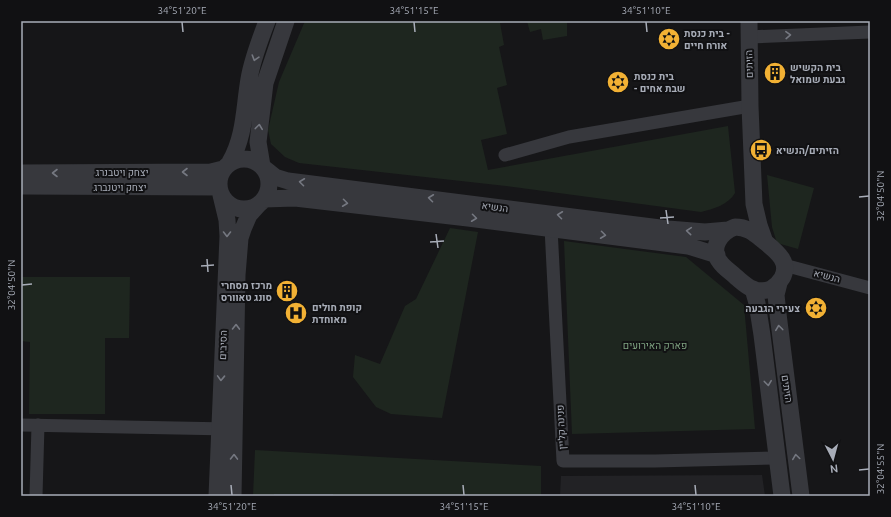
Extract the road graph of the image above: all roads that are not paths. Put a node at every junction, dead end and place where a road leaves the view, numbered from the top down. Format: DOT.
graph roads {
  1 [pos="267,21"];
  2 [pos="286,21"];
  3 [pos="749,29"];
  4 [pos="870,32"];
  5 [pos="750,106"];
  6 [pos="505,155"];
  7 [pos="226,166"];
  8 [pos="264,168"];
  9 [pos="21,173"];
  10 [pos="21,186"];
  11 [pos="220,191"];
  12 [pos="261,202"];
  13 [pos="754,204"];
  14 [pos="551,228"];
  15 [pos="735,229"];
  16 [pos="765,242"];
  17 [pos="716,255"];
  18 [pos="784,264"];
  19 [pos="779,283"];
  20 [pos="870,288"];
  21 [pos="752,289"];
  22 [pos="21,425"];
  23 [pos="38,425"];
  24 [pos="227,429"];
  25 [pos="776,458"];
  26 [pos="36,496"];
  27 [pos="217,496"];
  28 [pos="233,496"];
  29 [pos="782,496"];
  30 [pos="801,496"];
  1 -- 7 [label="street, one-way"];
  8 -- 2 [label="street, one-way"];
  3 -- 4 [label="street, one-way"];
  3 -- 5 [label="street, הזיתים"];
  5 -- 6 [label="street"];
  5 -- 13 [label="street, הזיתים"];
  7 -- 8 [label="street"];
  7 -- 9 [label="street, יצחק ויטבנרג, one-way"];
  7 -- 11 [label="street"];
  8 -- 12 [label="street"];
  15 -- 8 [label="street, הנשיא, one-way"];
  10 -- 11 [label="street, יצחק ויטנברג"];
  11 -- 12 [label="street"];
  11 -- 24 [label="street, הסיבים, one-way"];
  12 -- 14 [label="street, הנשיא, one-way"];
  24 -- 12 [label="street, הסיבים, one-way"];
  13 -- 15 [label="street, הזיתים"];
  13 -- 16 [label="street, הזיתים"];
  14 -- 17 [label="street, הנשיא, one-way"];
  14 -- 25 [label="street, פנינה קליין"];
  15 -- 16 [label="street"];
  15 -- 17 [label="street"];
  16 -- 18 [label="street"];
  17 -- 21 [label="street"];
  18 -- 19 [label="street"];
  18 -- 20 [label="street, הנשיא"];
  19 -- 21 [label="street"];
  30 -- 19 [label="street, הזיתים, one-way"];
  21 -- 25 [label="street, הזיתים, one-way"];
  22 -- 23 [label="street"];
  23 -- 24 [label="street"];
  23 -- 26 [label="street"];
  24 -- 27 [label="street, הסיבים"];
  28 -- 24 [label="street, הסיבים, one-way"];
  25 -- 29 [label="street, הזיתים"];
}
